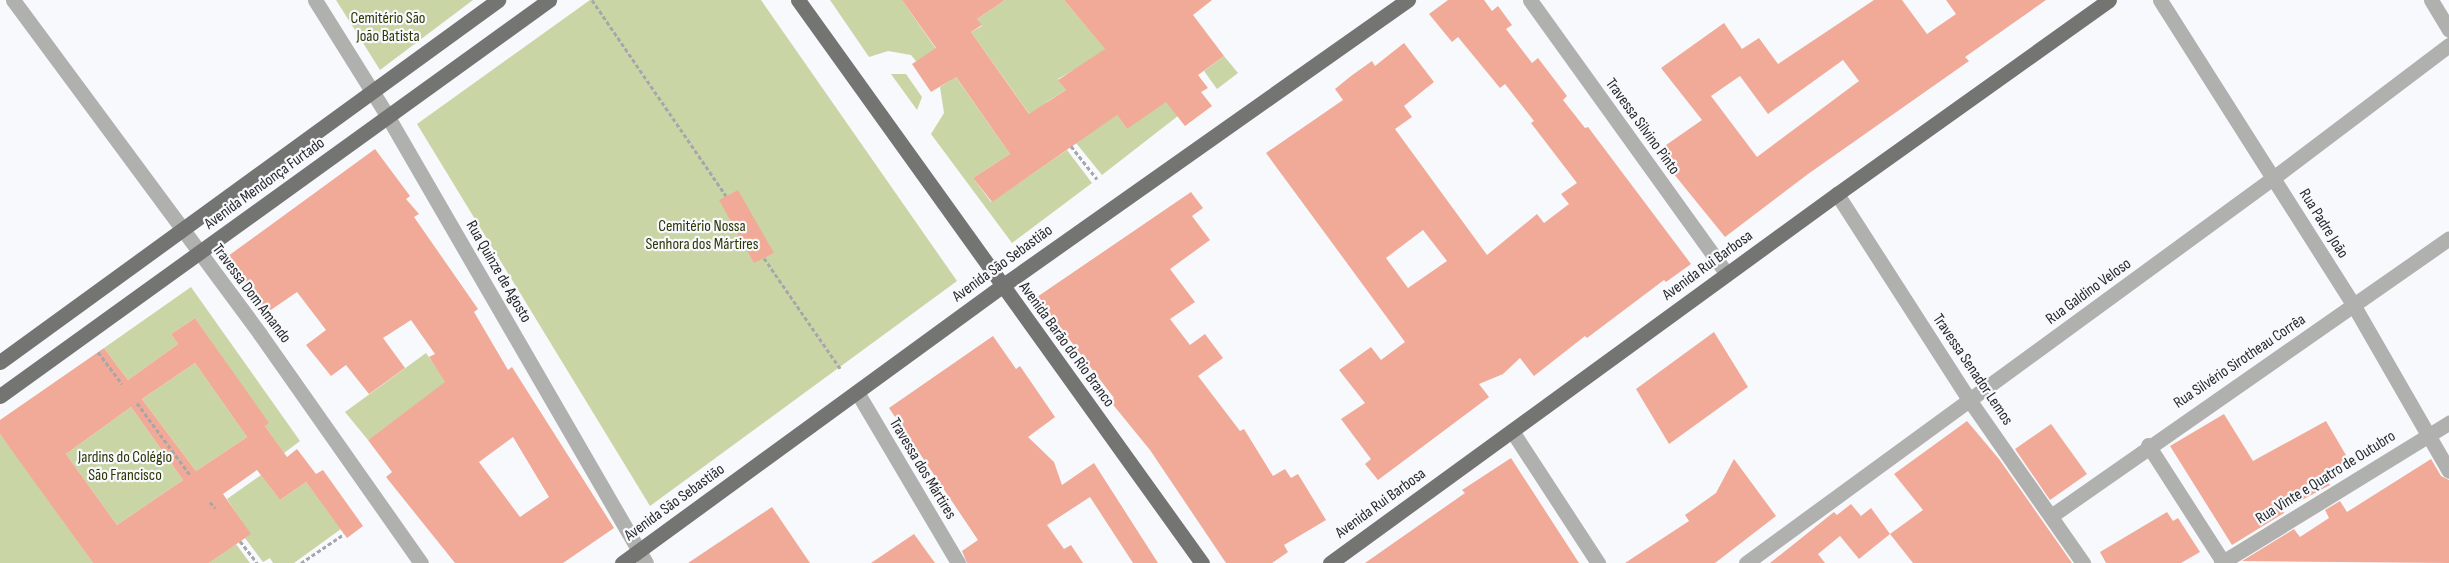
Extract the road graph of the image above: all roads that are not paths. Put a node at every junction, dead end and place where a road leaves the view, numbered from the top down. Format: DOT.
graph roads {
  1 [pos="13,0"];
  2 [pos="315,0"];
  3 [pos="498,0"];
  4 [pos="549,0"];
  5 [pos="798,0"];
  6 [pos="1408,0"];
  7 [pos="1530,0"];
  8 [pos="2109,0"];
  9 [pos="2160,0"];
  10 [pos="2431,0"];
  11 [pos="2449,30"];
  12 [pos="2449,45"];
  13 [pos="372,92"];
  14 [pos="388,117"];
  15 [pos="2273,178"];
  16 [pos="1837,194"];
  17 [pos="182,229"];
  18 [pos="2449,238"];
  19 [pos="199,253"];
  20 [pos="1727,274"];
  21 [pos="1002,286"];
  22 [pos="2354,306"];
  23 [pos="0,362"];
  24 [pos="857,392"];
  25 [pos="0,396"];
  26 [pos="1970,401"];
  27 [pos="2449,423"];
  28 [pos="1512,431"];
  29 [pos="2428,436"];
  30 [pos="2148,446"];
  31 [pos="2449,471"];
  32 [pos="2051,516"];
  33 [pos="642,557"];
  34 [pos="422,563"];
  35 [pos="622,563"];
  36 [pos="958,563"];
  37 [pos="1202,563"];
  38 [pos="1330,563"];
  39 [pos="1598,563"];
  40 [pos="1746,563"];
  41 [pos="2083,563"];
  42 [pos="2222,563"];
  1 -- 17 [label="street, Travessa Dom Amando"];
  2 -- 13 [label="street, Rua Quinze de Agosto"];
  3 -- 13 [label="main road, Avenida Mendonça Furtado"];
  4 -- 14 [label="main road, Avenida Mendonça Furtado"];
  5 -- 21 [label="main road, Avenida Barão do Rio Branco"];
  6 -- 21 [label="main road, Avenida São Sebastião"];
  7 -- 20 [label="street, Travessa Silvino Pinto"];
  8 -- 16 [label="main road, Avenida Rui Barbosa"];
  9 -- 15 [label="street, Rua Padre João"];
  10 -- 11 [label="street"];
  12 -- 15 [label="street, Rua Galdino Veloso"];
  13 -- 14 [label="street, Rua Quinze de Agosto"];
  13 -- 17 [label="main road, Avenida Mendonça Furtado"];
  14 -- 19 [label="main road, Avenida Mendonça Furtado"];
  14 -- 33 [label="street, Rua Quinze de Agosto"];
  15 -- 22 [label="street, Rua Padre João"];
  15 -- 26 [label="street, Rua Galdino Veloso"];
  16 -- 20 [label="main road, Avenida Rui Barbosa"];
  16 -- 26 [label="street, Travessa Senador Lemos"];
  17 -- 19 [label="street, Travessa Dom Amando"];
  17 -- 23 [label="main road, Avenida Mendonça Furtado"];
  18 -- 22 [label="street, Rua Silvério Sirotheau Corrêa"];
  19 -- 25 [label="main road, Avenida Mendonça Furtado"];
  19 -- 34 [label="street, Travessa Dom Amando"];
  20 -- 28 [label="main road, Avenida Rui Barbosa"];
  21 -- 24 [label="main road, Avenida São Sebastião"];
  21 -- 37 [label="main road, Avenida Barão do Rio Branco"];
  22 -- 29 [label="street, Rua Padre João"];
  22 -- 30 [label="street, Rua Silvério Sirotheau Corrêa"];
  24 -- 33 [label="main road, Avenida São Sebastião"];
  24 -- 36 [label="street, Travessa dos Mártires"];
  26 -- 32 [label="street, Travessa Senador Lemos"];
  26 -- 40 [label="street, Rua Galdino Veloso"];
  27 -- 29 [label="street, Rua Vinte e Quatro de Outubro"];
  28 -- 38 [label="main road, Avenida Rui Barbosa"];
  28 -- 39 [label="street"];
  29 -- 31 [label="street, Rua Padre João"];
  29 -- 42 [label="street, Rua Vinte e Quatro de Outubro"];
  30 -- 32 [label="street, Rua Silvério Sirotheau Corrêa"];
  30 -- 42 [label="street"];
  32 -- 41 [label="street, Travessa Senador Lemos"];
  33 -- 35 [label="main road, Avenida São Sebastião"];
}
